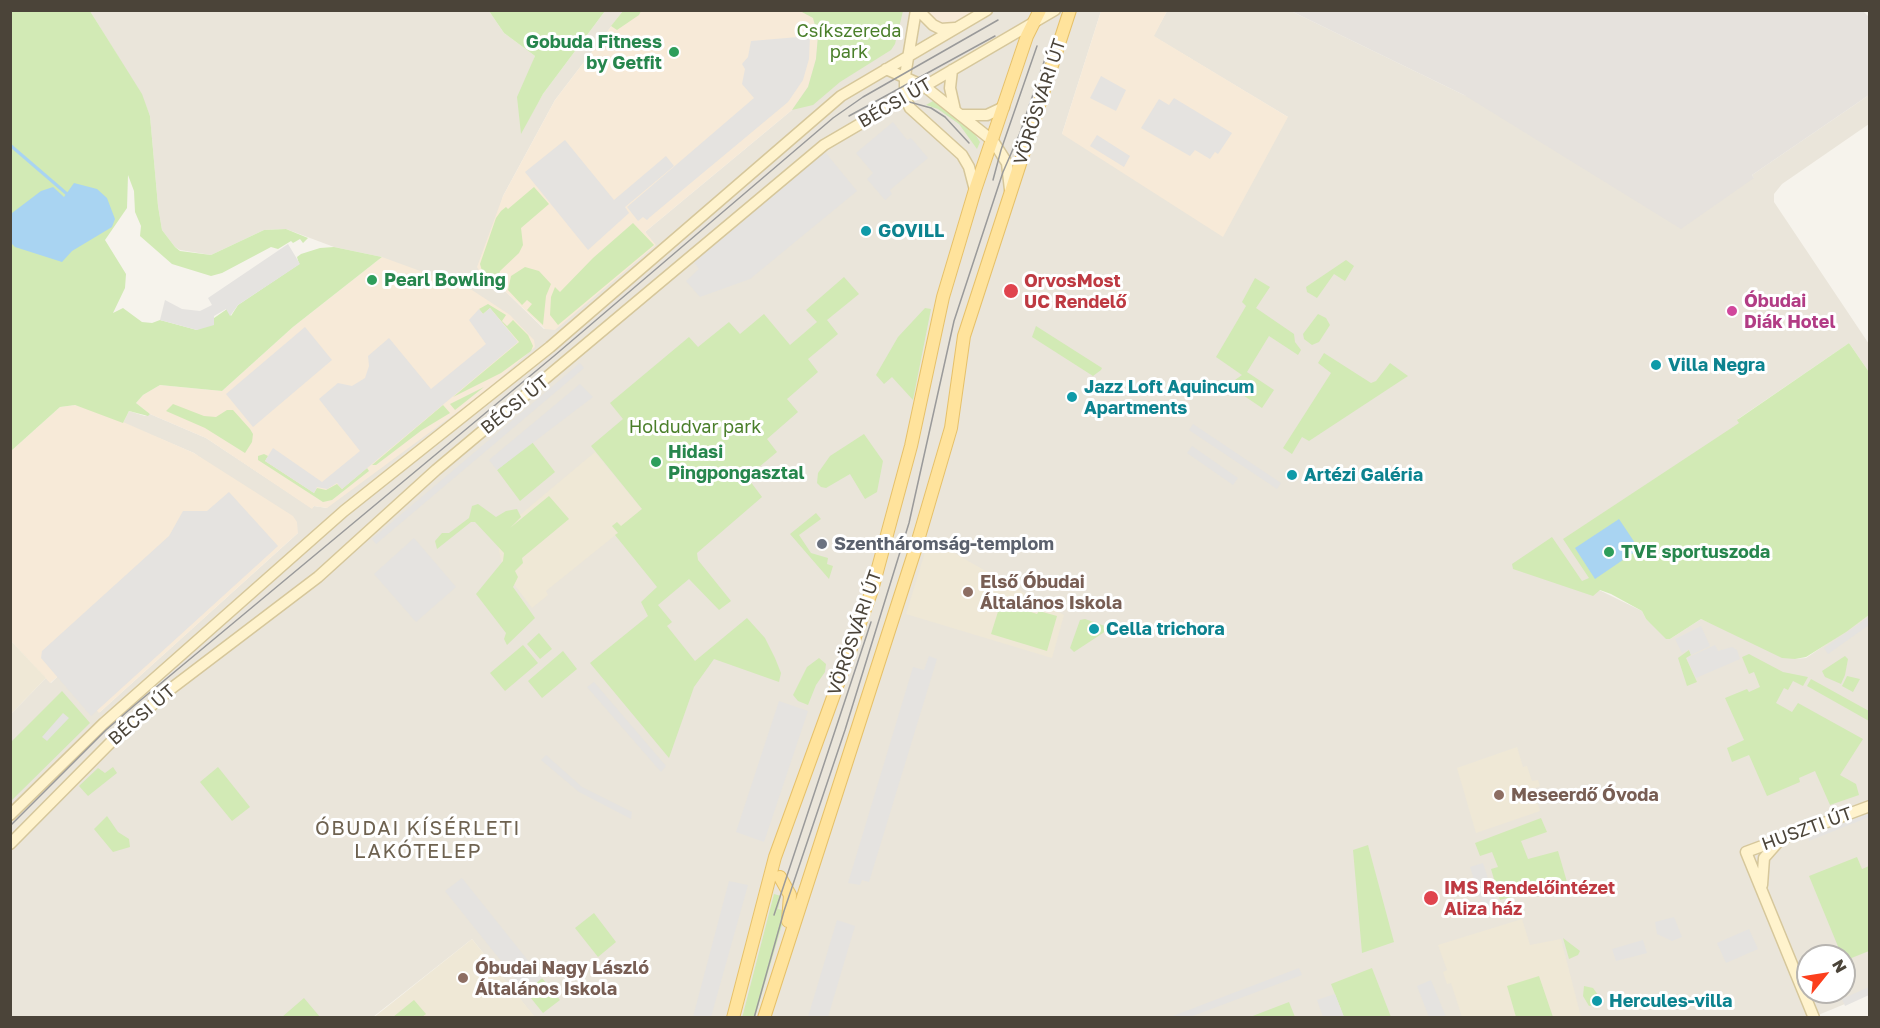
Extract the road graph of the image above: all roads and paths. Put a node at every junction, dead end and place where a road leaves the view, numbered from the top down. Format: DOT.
graph roads {
  1 [pos="917,10"];
  2 [pos="987,10"];
  3 [pos="1040,10"];
  4 [pos="1055,10"];
  5 [pos="1070,10"];
  6 [pos="1031,26"];
  7 [pos="958,28"];
  8 [pos="910,55"];
  9 [pos="886,69"];
  10 [pos="952,70"];
  11 [pos="905,76"];
  12 [pos="924,86"];
  13 [pos="905,97"];
  14 [pos="1004,106"];
  15 [pos="959,113"];
  16 [pos="993,141"];
  17 [pos="975,190"];
  18 [pos="1010,193"];
  19 [pos="1869,806"];
  20 [pos="10,815"];
  21 [pos="1783,837"];
  22 [pos="10,844"];
  23 [pos="780,876"];
  24 [pos="1762,892"];
  25 [pos="785,949"];
  26 [pos="733,1017"];
  27 [pos="764,1017"];
  28 [pos="1814,1017"];
  1 -- 7 [label="main road"];
  1 -- 8 [label="main road"];
  2 -- 7 [label="main road, BÉCSI ÚT"];
  3 -- 6 [label="main road, VÖRÖSVÁRI ÚT"];
  4 -- 6 [label="main road, BÉCSI ÚT"];
  5 -- 18 [label="main road, VÖRÖSVÁRI ÚT"];
  6 -- 10 [label="main road, BÉCSI ÚT"];
  6 -- 14 [label="main road, VÖRÖSVÁRI ÚT"];
  7 -- 8 [label="main road, BÉCSI ÚT"];
  8 -- 9 [label="main road, BÉCSI ÚT"];
  8 -- 11 [label="main road"];
  8 -- 12 [label="main road"];
  9 -- 11 [label="main road"];
  9 -- 20 [label="main road, BÉCSI ÚT"];
  10 -- 12 [label="main road, BÉCSI ÚT"];
  10 -- 15 [label="main road"];
  11 -- 12 [label="main road"];
  11 -- 13 [label="main road"];
  12 -- 13 [label="main road, BÉCSI ÚT"];
  12 -- 15 [label="main road"];
  13 -- 17 [label="main road"];
  13 -- 22 [label="main road, BÉCSI ÚT"];
  14 -- 15 [label="main road"];
  14 -- 16 [label="main road, VÖRÖSVÁRI ÚT"];
  15 -- 16 [label="main road"];
  16 -- 17 [label="main road, VÖRÖSVÁRI ÚT"];
  16 -- 18 [label="main road, VÖRÖSVÁRI ÚT"];
  17 -- 26 [label="main road, VÖRÖSVÁRI ÚT"];
  18 -- 25 [label="main road, VÖRÖSVÁRI ÚT"];
  19 -- 21 [label="main road, HUSZTI ÚT"];
  21 -- 24 [label="main road"];
  21 -- 24 [label="main road, HUSZTI ÚT"];
  23 -- 25 [label="main road"];
  24 -- 28 [label="main road"];
  25 -- 27 [label="main road, VÖRÖSVÁRI ÚT"];
}
